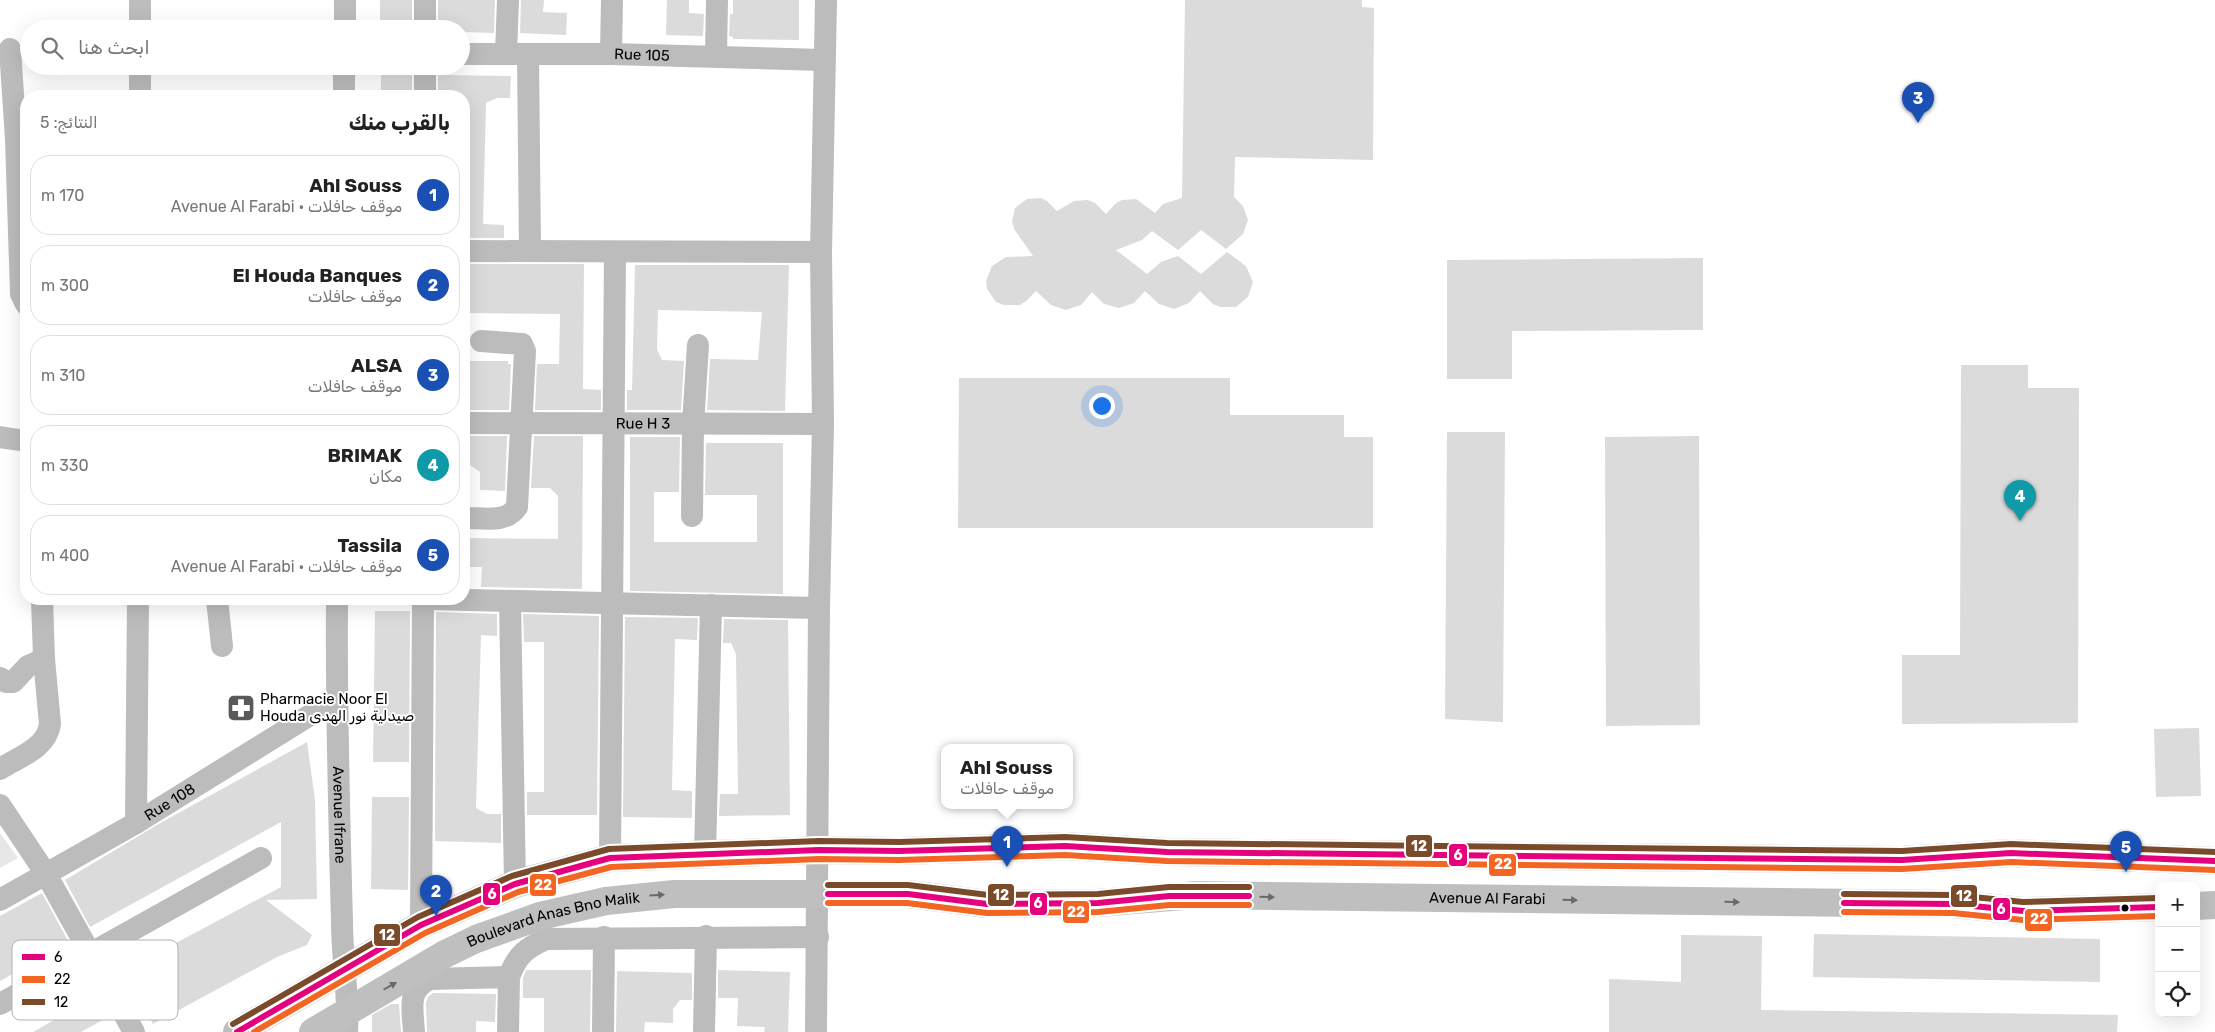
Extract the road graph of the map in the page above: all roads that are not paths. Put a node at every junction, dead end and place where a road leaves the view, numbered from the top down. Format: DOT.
graph roads {
  1 [pos="140,0"];
  2 [pos="345,0"];
  3 [pos="425,0"];
  4 [pos="508,0"];
  5 [pos="612,0"];
  6 [pos="717,0"];
  7 [pos="826,0"];
  8 [pos="140,20"];
  9 [pos="345,20"];
  10 [pos="425,20"];
  11 [pos="13,50"];
  12 [pos="470,54"];
  13 [pos="517,54"];
  14 [pos="611,54"];
  15 [pos="716,56"];
  16 [pos="823,60"];
  17 [pos="140,75"];
  18 [pos="344,75"];
  19 [pos="425,75"];
  20 [pos="140,90"];
  21 [pos="344,90"];
  22 [pos="425,90"];
  23 [pos="20,128"];
  24 [pos="470,251"];
  25 [pos="530,251"];
  26 [pos="616,252"];
  27 [pos="821,252"];
  28 [pos="481,341"];
  29 [pos="698,345"];
  30 [pos="470,423"];
  31 [pos="521,423"];
  32 [pos="614,423"];
  33 [pos="692,424"];
  34 [pos="823,424"];
  35 [pos="0,437"];
  36 [pos="20,440"];
  37 [pos="692,516"];
  38 [pos="470,518"];
  39 [pos="470,600"];
  40 [pos="510,601"];
  41 [pos="612,602"];
  42 [pos="42,605"];
  43 [pos="138,605"];
  44 [pos="217,605"];
  45 [pos="337,605"];
  46 [pos="423,605"];
  47 [pos="711,605"];
  48 [pos="819,608"];
  49 [pos="222,646"];
  50 [pos="44,659"];
  51 [pos="0,678"];
  52 [pos="336,699"];
  53 [pos="0,769"];
  54 [pos="0,805"];
  55 [pos="136,823"];
  56 [pos="819,850"];
  57 [pos="705,855"];
  58 [pos="261,858"];
  59 [pos="610,858"];
  60 [pos="2215,861"];
  61 [pos="46,874"];
  62 [pos="515,884"];
  63 [pos="817,894"];
  64 [pos="0,900"];
  65 [pos="2215,905"];
  66 [pos="2200,906"];
  67 [pos="2155,907"];
  68 [pos="421,925"];
  69 [pos="706,936"];
  70 [pos="604,937"];
  71 [pos="818,937"];
  72 [pos="83,940"];
  73 [pos="113,940"];
  74 [pos="345,969"];
  75 [pos="509,977"];
  76 [pos="12,997"];
  77 [pos="0,1004"];
  78 [pos="127,1020"];
  79 [pos="348,1021"];
  80 [pos="134,1032"];
  81 [pos="237,1032"];
  82 [pos="313,1032"];
  83 [pos="414,1032"];
  84 [pos="508,1032"];
  85 [pos="603,1032"];
  86 [pos="704,1032"];
  87 [pos="816,1032"];
  1 -- 8 [label="street"];
  2 -- 9 [label="street"];
  3 -- 10 [label="street"];
  4 -- 13 [label="street"];
  5 -- 14 [label="street"];
  6 -- 15 [label="street"];
  7 -- 16 [label="street"];
  11 -- 23 [label="street"];
  12 -- 13 [label="street, Rue 105"];
  13 -- 14 [label="street, Rue 105"];
  13 -- 25 [label="street"];
  14 -- 15 [label="street, Rue 105"];
  15 -- 16 [label="street, Rue 105"];
  16 -- 27 [label="street"];
  17 -- 20 [label="street"];
  18 -- 21 [label="street"];
  19 -- 22 [label="street"];
  24 -- 25 [label="street"];
  25 -- 26 [label="street"];
  26 -- 27 [label="street"];
  26 -- 32 [label="street"];
  27 -- 34 [label="street"];
  28 -- 31 [label="street"];
  29 -- 33 [label="street"];
  30 -- 31 [label="street, Rue H 3"];
  31 -- 32 [label="street, Rue H 3"];
  31 -- 38 [label="street"];
  32 -- 33 [label="street, Rue H 3"];
  32 -- 41 [label="street"];
  33 -- 34 [label="street, Rue H 3"];
  33 -- 37 [label="street"];
  34 -- 48 [label="street"];
  35 -- 36 [label="street"];
  39 -- 40 [label="street"];
  40 -- 41 [label="street"];
  40 -- 62 [label="street"];
  41 -- 47 [label="street"];
  41 -- 59 [label="street"];
  42 -- 50 [label="street"];
  43 -- 55 [label="street"];
  44 -- 49 [label="street"];
  45 -- 52 [label="street, Avenue Ifrane"];
  46 -- 68 [label="street"];
  47 -- 48 [label="street"];
  47 -- 57 [label="street"];
  48 -- 56 [label="street"];
  50 -- 51 [label="street"];
  50 -- 53 [label="street"];
  52 -- 55 [label="street, Rue 108"];
  52 -- 74 [label="street, Avenue Ifrane"];
  54 -- 61 [label="street"];
  55 -- 61 [label="street, Rue 108"];
  56 -- 57 [label="street"];
  56 -- 60 [label="street"];
  56 -- 63 [label="street"];
  57 -- 59 [label="street"];
  58 -- 73 [label="street"];
  59 -- 62 [label="street"];
  61 -- 64 [label="street, Rue 108"];
  61 -- 72 [label="street"];
  62 -- 68 [label="street"];
  63 -- 67 [label="street, Avenue Al Farabi, one-way"];
  63 -- 71 [label="street"];
  79 -- 63 [label="street, Boulevard Anas Bno Malik, one-way"];
  65 -- 66 [label="street"];
  68 -- 74 [label="street"];
  69 -- 70 [label="street"];
  69 -- 71 [label="street"];
  69 -- 86 [label="street"];
  70 -- 75 [label="street"];
  70 -- 85 [label="street"];
  71 -- 87 [label="street"];
  74 -- 79 [label="street, Avenue Ifrane"];
  74 -- 81 [label="street"];
  75 -- 83 [label="street"];
  75 -- 84 [label="street"];
  76 -- 77 [label="street"];
  78 -- 80 [label="street"];
  79 -- 82 [label="street, Boulevard Anas Bno Malik"];
}
